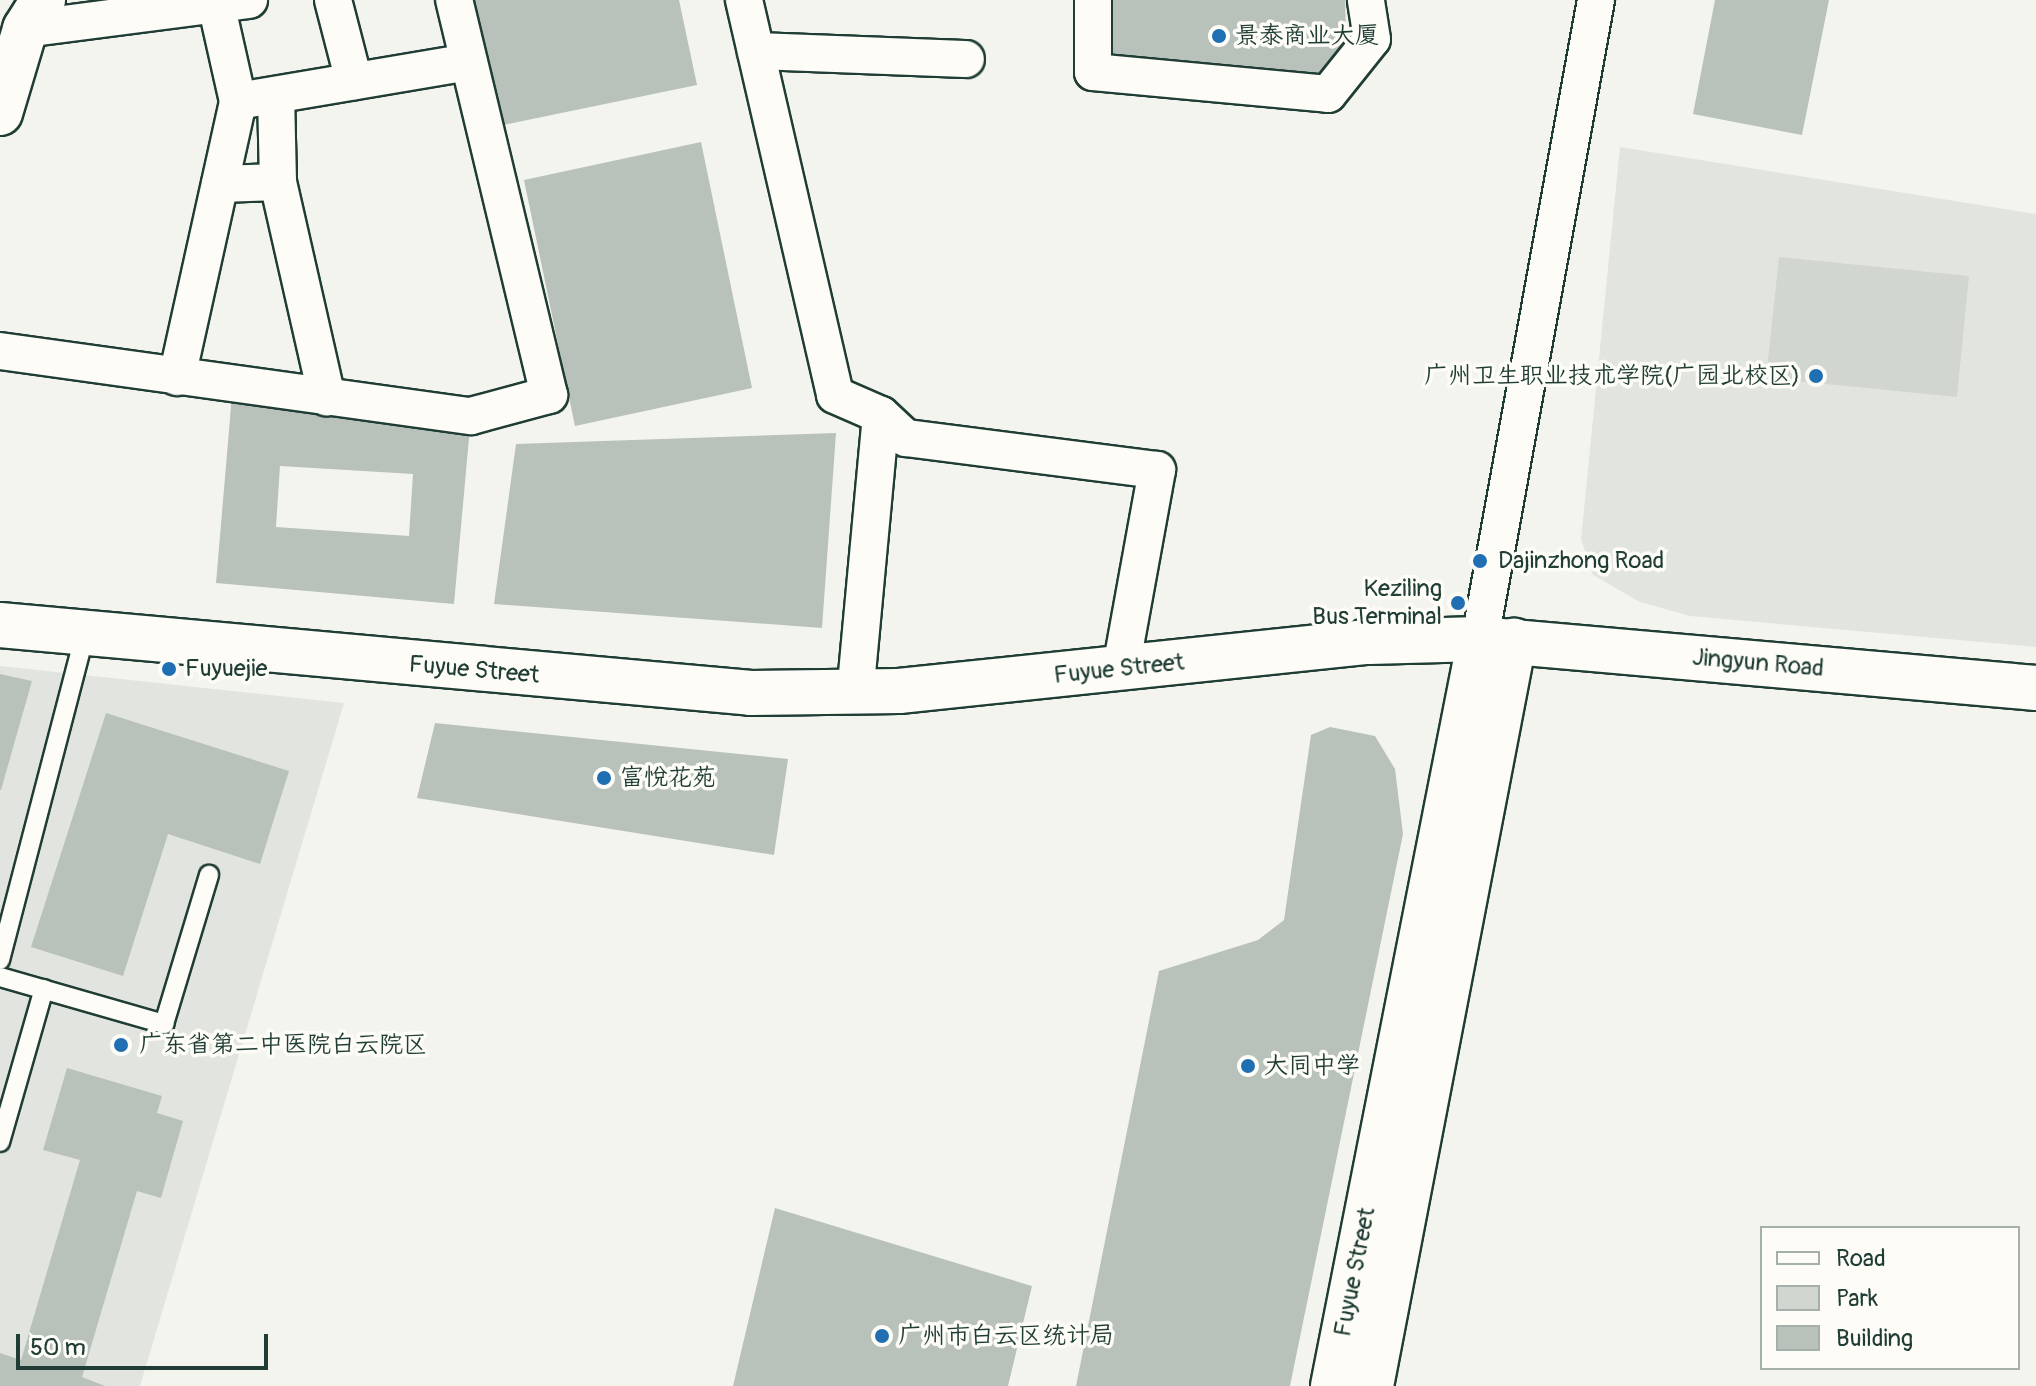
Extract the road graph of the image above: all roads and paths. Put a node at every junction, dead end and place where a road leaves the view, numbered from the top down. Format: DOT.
graph roads {
  1 [pos="333,0"];
  2 [pos="454,0"];
  3 [pos="744,0"];
  4 [pos="1093,0"];
  5 [pos="1366,0"];
  6 [pos="1596,0"];
  7 [pos="233,4"];
  8 [pos="36,7"];
  9 [pos="756,51"];
  10 [pos="966,59"];
  11 [pos="469,62"];
  12 [pos="354,81"];
  13 [pos="276,95"];
  14 [pos="238,101"];
  15 [pos="0,113"];
  16 [pos="278,182"];
  17 [pos="220,184"];
  18 [pos="0,351"];
  19 [pos="177,377"];
  20 [pos="327,397"];
  21 [pos="881,415"];
  22 [pos="0,625"];
  23 [pos="85,633"];
  24 [pos="1497,640"];
  25 [pos="1121,669"];
  26 [pos="2036,688"];
  27 [pos="855,693"];
  28 [pos="209,875"];
  29 [pos="0,960"];
  30 [pos="0,977"];
  31 [pos="44,989"];
  32 [pos="0,1142"];
  33 [pos="1333,1386"];
  34 [pos="1371,1386"];
  1 -- 12 [label="street"];
  2 -- 11 [label="street"];
  3 -- 9 [label="street"];
  4 -- 5 [label="street"];
  6 -- 24 [label="street"];
  7 -- 8 [label="street"];
  7 -- 14 [label="street"];
  8 -- 15 [label="street"];
  9 -- 10 [label="street"];
  9 -- 21 [label="street"];
  11 -- 12 [label="street"];
  11 -- 20 [label="street"];
  12 -- 13 [label="street"];
  13 -- 14 [label="street"];
  13 -- 16 [label="street"];
  14 -- 17 [label="street"];
  16 -- 17 [label="street"];
  16 -- 20 [label="street"];
  17 -- 19 [label="street"];
  18 -- 19 [label="street"];
  19 -- 20 [label="street"];
  21 -- 25 [label="street"];
  21 -- 27 [label="street"];
  22 -- 23 [label="street, Fuyue Street"];
  23 -- 27 [label="street, Fuyue Street"];
  23 -- 29 [label="lane"];
  24 -- 25 [label="street, Fuyue Street"];
  24 -- 26 [label="street, Jingyun Road"];
  24 -- 33 [label="street, Fuyue Street"];
  24 -- 34 [label="street, Fuyue Street"];
  25 -- 27 [label="street, Fuyue Street"];
  28 -- 31 [label="lane"];
  30 -- 31 [label="lane"];
  31 -- 32 [label="lane"];
}
